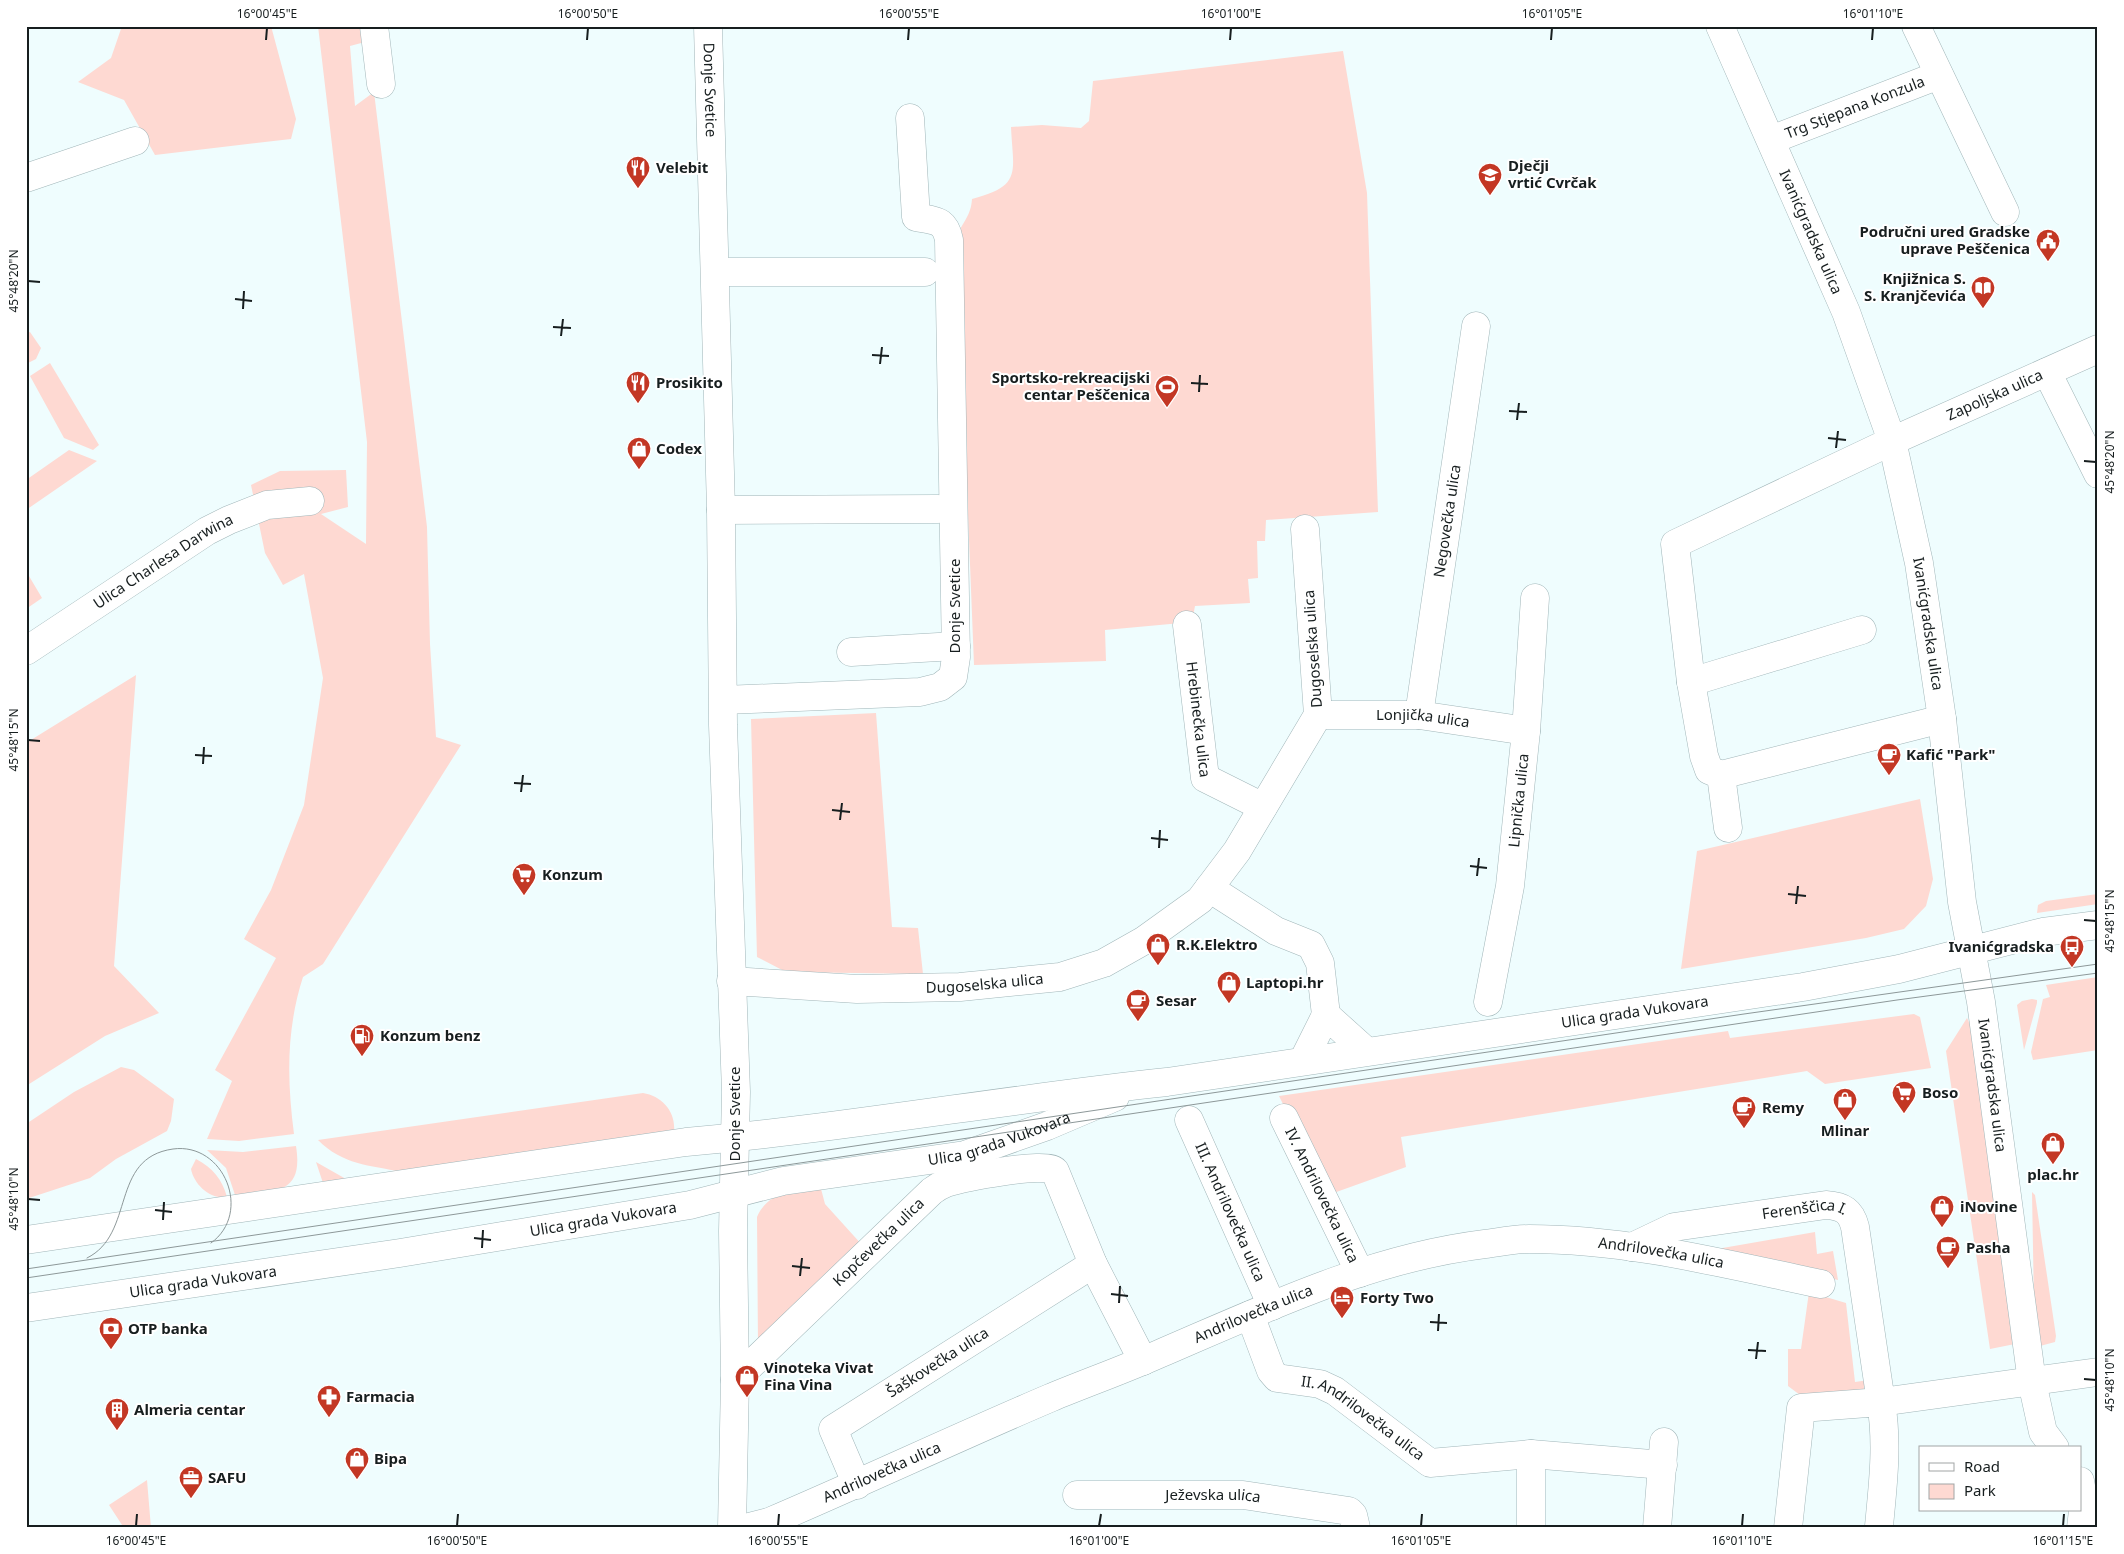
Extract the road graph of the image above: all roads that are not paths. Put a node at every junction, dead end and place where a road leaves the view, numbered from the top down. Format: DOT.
graph roads {
  1 [pos="374,26"];
  2 [pos="708,26"];
  3 [pos="1720,26"];
  4 [pos="1916,26"];
  5 [pos="1939,75"];
  6 [pos="381,84"];
  7 [pos="910,118"];
  8 [pos="1771,140"];
  9 [pos="136,141"];
  10 [pos="26,178"];
  11 [pos="2005,212"];
  12 [pos="716,272"];
  13 [pos="925,272"];
  14 [pos="1476,326"];
  15 [pos="2098,349"];
  16 [pos="2047,372"];
  17 [pos="1892,441"];
  18 [pos="2098,474"];
  19 [pos="310,500"];
  20 [pos="938,509"];
  21 [pos="721,510"];
  22 [pos="1305,529"];
  23 [pos="1535,598"];
  24 [pos="1187,625"];
  25 [pos="1862,630"];
  26 [pos="956,646"];
  27 [pos="26,651"];
  28 [pos="851,652"];
  29 [pos="1691,682"];
  30 [pos="724,700"];
  31 [pos="1318,715"];
  32 [pos="1419,715"];
  33 [pos="1942,719"];
  34 [pos="1526,731"];
  35 [pos="1721,775"];
  36 [pos="1263,807"];
  37 [pos="1728,828"];
  38 [pos="1209,888"];
  39 [pos="2098,925"];
  40 [pos="1969,950"];
  41 [pos="731,981"];
  42 [pos="1488,1002"];
  43 [pos="1326,1015"];
  44 [pos="1366,1051"];
  45 [pos="1303,1061"];
  46 [pos="1167,1082"];
  47 [pos="1284,1118"];
  48 [pos="1188,1120"];
  49 [pos="735,1138"];
  50 [pos="735,1194"];
  51 [pos="26,1240"];
  52 [pos="1632,1247"];
  53 [pos="1093,1264"];
  54 [pos="1360,1273"];
  55 [pos="1821,1284"];
  56 [pos="26,1308"];
  57 [pos="1261,1311"];
  58 [pos="1143,1361"];
  59 [pos="2098,1372"];
  60 [pos="736,1380"];
  61 [pos="2032,1382"];
  62 [pos="1882,1402"];
  63 [pos="2054,1446"];
  64 [pos="1532,1454"];
  65 [pos="2082,1477"];
  66 [pos="2098,1478"];
  67 [pos="856,1484"];
  68 [pos="2082,1492"];
  69 [pos="1077,1495"];
  70 [pos="1352,1519"];
  71 [pos="1879,1526"];
  72 [pos="732,1528"];
  73 [pos="745,1528"];
  74 [pos="1531,1528"];
  75 [pos="1657,1528"];
  76 [pos="1788,1528"];
  77 [pos="2081,1528"];
  1 -- 6 [label="street"];
  2 -- 12 [label="street, Donje Svetice"];
  3 -- 8 [label="street, Ivanićgradska ulica"];
  4 -- 5 [label="street, Trg Stjepana Konzula"];
  5 -- 8 [label="street, Trg Stjepana Konzula"];
  5 -- 11 [label="street, Trg Stjepana Konzula"];
  7 -- 26 [label="street, Donje Svetice"];
  8 -- 17 [label="street, Ivanićgradska ulica"];
  9 -- 10 [label="street"];
  12 -- 13 [label="street"];
  12 -- 21 [label="street, Donje Svetice"];
  14 -- 32 [label="street, Negovečka ulica"];
  15 -- 16 [label="street, Zapoljska ulica"];
  16 -- 17 [label="street, Zapoljska ulica"];
  16 -- 18 [label="street"];
  17 -- 29 [label="street"];
  17 -- 33 [label="street, Ivanićgradska ulica"];
  19 -- 27 [label="street, Ulica Charlesa Darwina"];
  20 -- 21 [label="street"];
  21 -- 30 [label="street, Donje Svetice"];
  22 -- 31 [label="street, Dugoselska ulica"];
  23 -- 34 [label="street, Lipnička ulica"];
  24 -- 36 [label="street, Hrebinečka ulica"];
  25 -- 29 [label="street"];
  26 -- 28 [label="street"];
  26 -- 30 [label="street, Donje Svetice"];
  29 -- 35 [label="street"];
  30 -- 41 [label="street, Donje Svetice"];
  31 -- 32 [label="street, Lonjička ulica"];
  31 -- 36 [label="street, Dugoselska ulica"];
  32 -- 34 [label="street, Lonjička ulica"];
  33 -- 35 [label="street"];
  33 -- 40 [label="street, Ivanićgradska ulica"];
  34 -- 42 [label="street, Lipnička ulica"];
  35 -- 37 [label="street"];
  36 -- 38 [label="street, Dugoselska ulica"];
  38 -- 41 [label="street, Dugoselska ulica"];
  38 -- 43 [label="street"];
  39 -- 40 [label="street, Ulica grada Vukovara"];
  40 -- 44 [label="street, Ulica grada Vukovara"];
  40 -- 61 [label="street, Ivanićgradska ulica"];
  41 -- 49 [label="street, Donje Svetice"];
  43 -- 44 [label="street"];
  43 -- 45 [label="street"];
  44 -- 45 [label="street, Ulica grada Vukovara"];
  45 -- 46 [label="street, Ulica grada Vukovara"];
  46 -- 49 [label="street, Ulica grada Vukovara"];
  46 -- 50 [label="street, Ulica grada Vukovara"];
  47 -- 54 [label="street, IV. Andrilovečka ulica"];
  48 -- 57 [label="street, III. Andrilovečka ulica"];
  49 -- 50 [label="street, Donje Svetice"];
  49 -- 51 [label="street, Ulica grada Vukovara"];
  50 -- 56 [label="street, Ulica grada Vukovara"];
  50 -- 60 [label="street, Donje Svetice"];
  52 -- 54 [label="street, Andrilovečka ulica"];
  52 -- 55 [label="street, Andrilovečka ulica"];
  52 -- 62 [label="street, Ferenščica I."];
  53 -- 58 [label="street"];
  53 -- 60 [label="street, Kopčevečka ulica"];
  53 -- 67 [label="street, Šaškovečka ulica"];
  54 -- 57 [label="street, Andrilovečka ulica"];
  57 -- 58 [label="street, Andrilovečka ulica"];
  57 -- 64 [label="street, II. Andrilovečka ulica"];
  58 -- 67 [label="street, Andrilovečka ulica"];
  59 -- 61 [label="street"];
  60 -- 72 [label="street, Donje Svetice"];
  61 -- 62 [label="street"];
  61 -- 63 [label="street, Ivanićgradska ulica"];
  62 -- 71 [label="street"];
  62 -- 76 [label="street"];
  64 -- 74 [label="street"];
  64 -- 75 [label="street, II. Andrilovečka ulica"];
  65 -- 66 [label="street"];
  67 -- 73 [label="street, Andrilovečka ulica"];
  68 -- 77 [label="street"];
  69 -- 70 [label="street, Ježevska ulica"];
}
